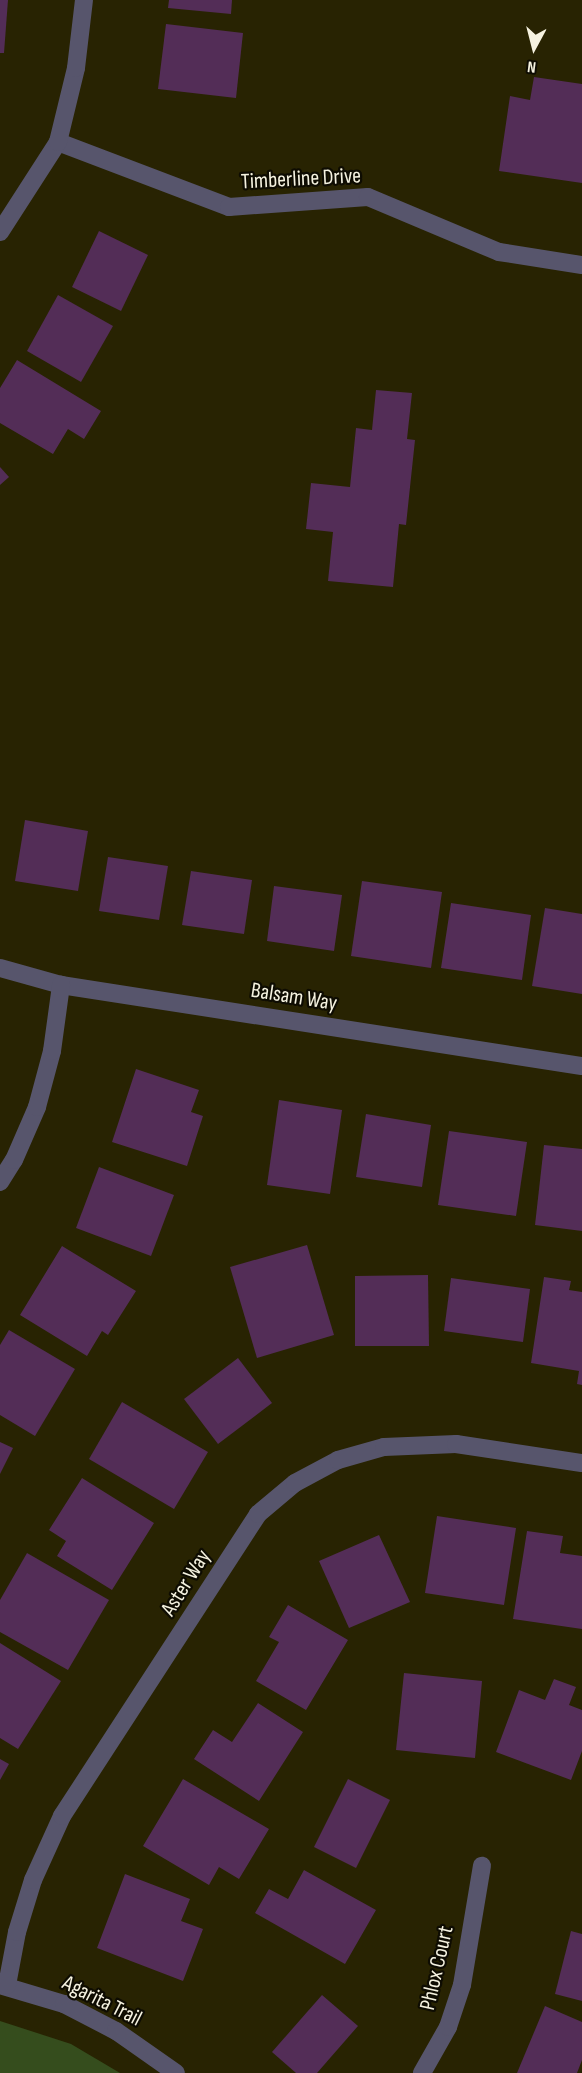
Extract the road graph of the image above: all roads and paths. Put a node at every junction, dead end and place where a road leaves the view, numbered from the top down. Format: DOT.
graph roads {
  1 [pos="84,0"];
  2 [pos="58,142"];
  3 [pos="0,232"];
  4 [pos="582,265"];
  5 [pos="0,968"];
  6 [pos="61,985"];
  7 [pos="582,1066"];
  8 [pos="0,1182"];
  9 [pos="582,1463"];
  10 [pos="482,1866"];
  11 [pos="4,1985"];
  12 [pos="176,2073"];
  13 [pos="422,2073"];
  1 -- 2 [label="street"];
  2 -- 3 [label="street"];
  2 -- 4 [label="street, Timberline Drive"];
  5 -- 6 [label="street, Balsam Way"];
  6 -- 7 [label="street, Balsam Way"];
  6 -- 8 [label="street"];
  9 -- 11 [label="street, Aster Way"];
  10 -- 13 [label="street, Phlox Court"];
  11 -- 12 [label="street, Agarita Trail"];
}
